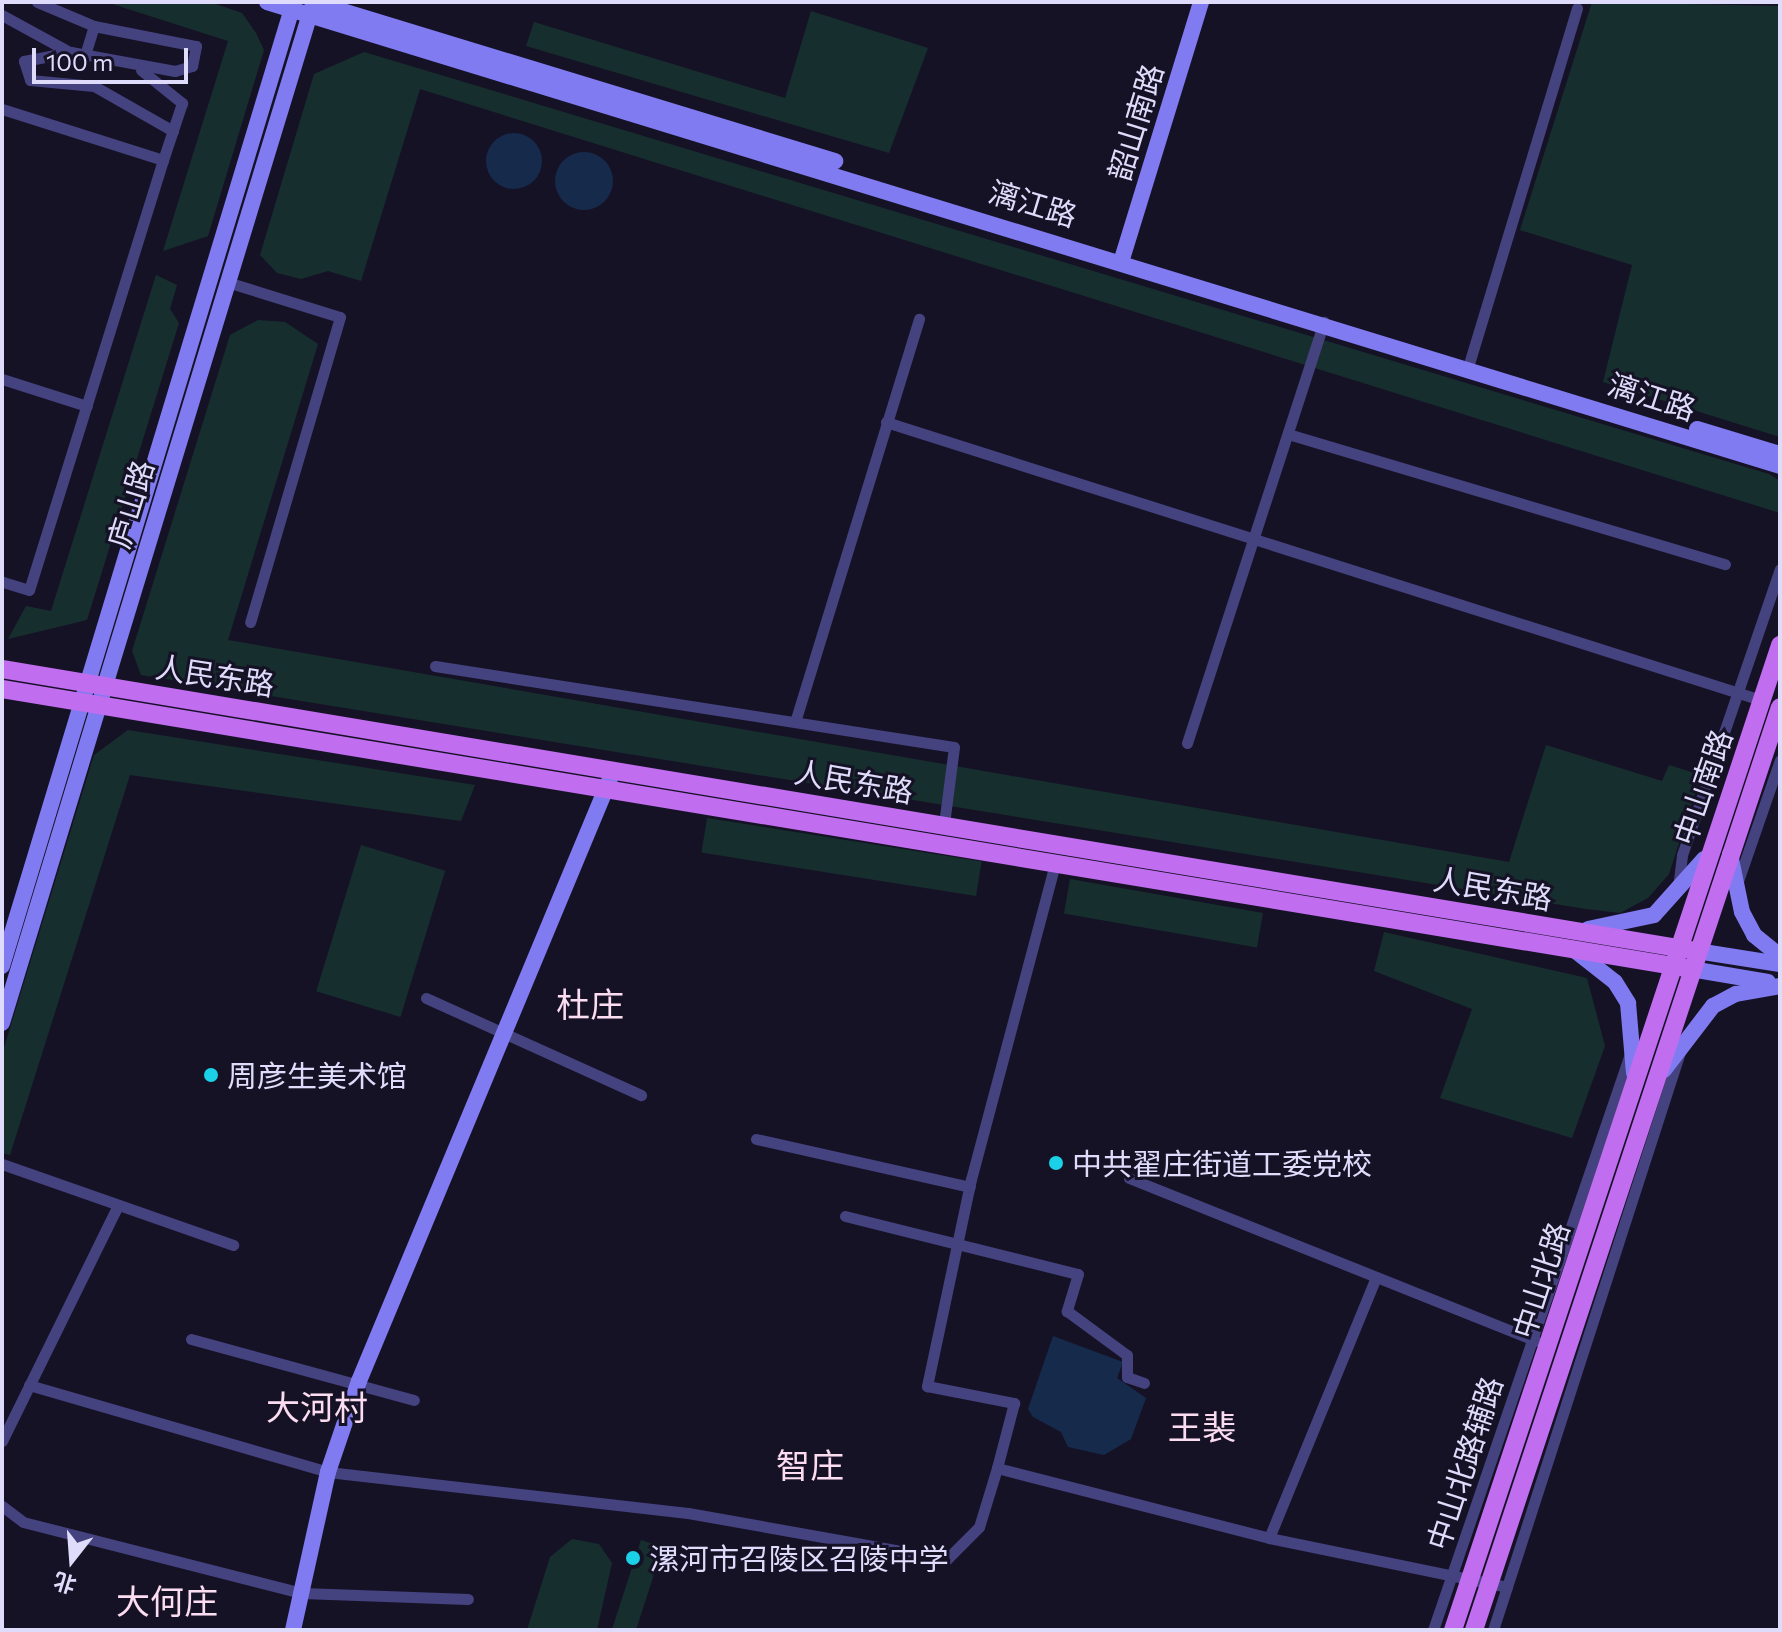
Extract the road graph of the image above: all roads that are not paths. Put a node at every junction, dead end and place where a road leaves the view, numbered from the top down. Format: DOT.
graph roads {
  1 [pos="37,2"];
  2 [pos="267,2"];
  3 [pos="1201,2"];
  4 [pos="312,5"];
  5 [pos="293,6"];
  6 [pos="1577,8"];
  7 [pos="2,15"];
  8 [pos="94,26"];
  9 [pos="44,39"];
  10 [pos="71,52"];
  11 [pos="39,53"];
  12 [pos="85,55"];
  13 [pos="133,66"];
  14 [pos="164,70"];
  15 [pos="160,83"];
  16 [pos="2,109"];
  17 [pos="173,131"];
  18 [pos="163,160"];
  19 [pos="1123,255"];
  20 [pos="219,279"];
  21 [pos="919,319"];
  22 [pos="1324,322"];
  23 [pos="1469,363"];
  24 [pos="2,379"];
  25 [pos="87,406"];
  26 [pos="886,422"];
  27 [pos="1288,434"];
  28 [pos="1780,454"];
  29 [pos="1780,466"];
  30 [pos="1254,537"];
  31 [pos="1725,564"];
  32 [pos="1780,569"];
  33 [pos="2,582"];
  34 [pos="250,622"];
  35 [pos="1780,645"];
  36 [pos="435,666"];
  37 [pos="2,669"];
  38 [pos="96,684"];
  39 [pos="2,689"];
  40 [pos="1737,692"];
  41 [pos="1761,700"];
  42 [pos="90,705"];
  43 [pos="1780,706"];
  44 [pos="795,722"];
  45 [pos="1187,743"];
  46 [pos="1780,760"];
  47 [pos="612,769"];
  48 [pos="607,791"];
  49 [pos="944,824"];
  50 [pos="1061,844"];
  51 [pos="1712,848"];
  52 [pos="1730,854"];
  53 [pos="1055,865"];
  54 [pos="1736,884"];
  55 [pos="1677,897"];
  56 [pos="1575,940"];
  57 [pos="1677,947"];
  58 [pos="1697,951"];
  59 [pos="1780,956"];
  60 [pos="1780,964"];
  61 [pos="2,966"];
  62 [pos="1671,966"];
  63 [pos="1691,969"];
  64 [pos="1780,985"];
  65 [pos="426,998"];
  66 [pos="2,1023"];
  67 [pos="503,1036"];
  68 [pos="1637,1041"];
  69 [pos="1682,1041"];
  70 [pos="1641,1092"];
  71 [pos="641,1095"];
  72 [pos="756,1139"];
  73 [pos="2,1164"];
  74 [pos="1129,1178"];
  75 [pos="970,1187"];
  76 [pos="118,1205"];
  77 [pos="845,1216"];
  78 [pos="958,1242"];
  79 [pos="233,1245"];
  80 [pos="1376,1277"];
  81 [pos="191,1339"];
  82 [pos="1530,1339"];
  83 [pos="1548,1346"];
  84 [pos="1144,1383"];
  85 [pos="358,1384"];
  86 [pos="29,1385"];
  87 [pos="414,1400"];
  88 [pos="2,1441"];
  89 [pos="997,1468"];
  90 [pos="328,1472"];
  91 [pos="2,1506"];
  92 [pos="1269,1538"];
  93 [pos="1462,1573"];
  94 [pos="1499,1585"];
  95 [pos="302,1593"];
  96 [pos="468,1599"];
  97 [pos="293,1630"];
  98 [pos="1433,1630"];
  99 [pos="1453,1630"];
  100 [pos="1474,1630"];
  101 [pos="1493,1630"];
  1 -- 8 [label="street"];
  2 -- 5 [label="street, 漓江路"];
  3 -- 19 [label="street, 韶山南路"];
  4 -- 5 [label="street, 漓江路"];
  4 -- 19 [label="street, 漓江路"];
  4 -- 20 [label="street, 庐山路"];
  5 -- 20 [label="street, 庐山路"];
  6 -- 23 [label="street"];
  7 -- 9 [label="street"];
  8 -- 12 [label="street"];
  8 -- 14 [label="street"];
  9 -- 10 [label="street"];
  9 -- 11 [label="street"];
  10 -- 11 [label="street"];
  10 -- 12 [label="street"];
  11 -- 17 [label="street"];
  12 -- 13 [label="street"];
  13 -- 14 [label="street"];
  13 -- 15 [label="street"];
  14 -- 15 [label="street"];
  15 -- 17 [label="street"];
  16 -- 18 [label="street"];
  17 -- 18 [label="street"];
  18 -- 25 [label="street"];
  19 -- 22 [label="street, 漓江路"];
  19 -- 23 [label="street, 漓江路"];
  20 -- 34 [label="street"];
  20 -- 38 [label="street, 庐山路"];
  21 -- 26 [label="street"];
  22 -- 23 [label="street, 漓江路"];
  22 -- 27 [label="street"];
  23 -- 28 [label="street, 漓江路"];
  23 -- 29 [label="street, 漓江路"];
  24 -- 25 [label="street"];
  25 -- 33 [label="street"];
  26 -- 30 [label="street"];
  26 -- 44 [label="street"];
  27 -- 30 [label="street"];
  27 -- 31 [label="street"];
  30 -- 40 [label="street"];
  30 -- 45 [label="street"];
  32 -- 40 [label="street"];
  35 -- 41 [label="main road, 中山南路"];
  36 -- 44 [label="street"];
  37 -- 38 [label="main road, 人民东路"];
  38 -- 42 [label="street, 庐山路"];
  38 -- 47 [label="main road, 人民东路"];
  39 -- 42 [label="main road, 人民东路"];
  40 -- 41 [label="street"];
  40 -- 55 [label="street"];
  41 -- 43 [label="main road"];
  41 -- 51 [label="main road, 中山南路"];
  42 -- 48 [label="main road, 人民东路"];
  42 -- 61 [label="street, 庐山路"];
  42 -- 66 [label="street, 庐山路"];
  43 -- 52 [label="main road, 中山南路"];
  44 -- 49 [label="street"];
  46 -- 54 [label="street"];
  47 -- 48 [label="street"];
  47 -- 49 [label="main road, 人民东路"];
  48 -- 53 [label="main road, 人民东路"];
  48 -- 67 [label="street"];
  49 -- 50 [label="main road, 人民东路"];
  50 -- 53 [label="street"];
  50 -- 56 [label="main road, 人民东路"];
  51 -- 55 [label="street"];
  51 -- 57 [label="main road, 中山南路"];
  52 -- 54 [label="street"];
  52 -- 58 [label="main road, 中山南路"];
  53 -- 56 [label="main road, 人民东路"];
  53 -- 75 [label="street"];
  54 -- 59 [label="street"];
  55 -- 56 [label="street"];
  56 -- 57 [label="main road, 人民东路"];
  56 -- 62 [label="main road, 人民东路"];
  56 -- 68 [label="street"];
  57 -- 58 [label="main road, 人民东路"];
  57 -- 62 [label="main road, 中山北路"];
  58 -- 60 [label="street"];
  58 -- 63 [label="main road, 中山北路"];
  62 -- 63 [label="main road, 人民东路"];
  62 -- 70 [label="main road, 中山北路"];
  63 -- 64 [label="street"];
  63 -- 70 [label="main road, 中山北路"];
  64 -- 69 [label="street"];
  65 -- 67 [label="street"];
  67 -- 71 [label="street"];
  67 -- 85 [label="street"];
  68 -- 70 [label="street"];
  68 -- 82 [label="street, 中山北路辅路"];
  69 -- 70 [label="street"];
  69 -- 94 [label="street"];
  70 -- 83 [label="main road, 中山北路"];
  70 -- 94 [label="main road, 中山北路"];
  72 -- 75 [label="street"];
  73 -- 76 [label="street"];
  74 -- 80 [label="street"];
  75 -- 78 [label="street"];
  76 -- 79 [label="street"];
  76 -- 86 [label="street"];
  77 -- 78 [label="street"];
  78 -- 84 [label="street"];
  78 -- 89 [label="street"];
  80 -- 82 [label="street"];
  80 -- 92 [label="street"];
  81 -- 85 [label="street"];
  82 -- 83 [label="street"];
  82 -- 93 [label="street, 中山北路辅路"];
  83 -- 93 [label="main road, 中山北路"];
  85 -- 87 [label="street"];
  85 -- 90 [label="street"];
  86 -- 88 [label="street"];
  86 -- 90 [label="street"];
  89 -- 90 [label="street"];
  89 -- 92 [label="street"];
  90 -- 95 [label="street"];
  91 -- 95 [label="street"];
  92 -- 93 [label="street"];
  93 -- 94 [label="street"];
  93 -- 98 [label="street, 中山北路辅路"];
  93 -- 99 [label="main road, 中山北路"];
  94 -- 100 [label="main road, 中山北路"];
  94 -- 101 [label="street"];
  95 -- 96 [label="street"];
  95 -- 97 [label="street"];
}
